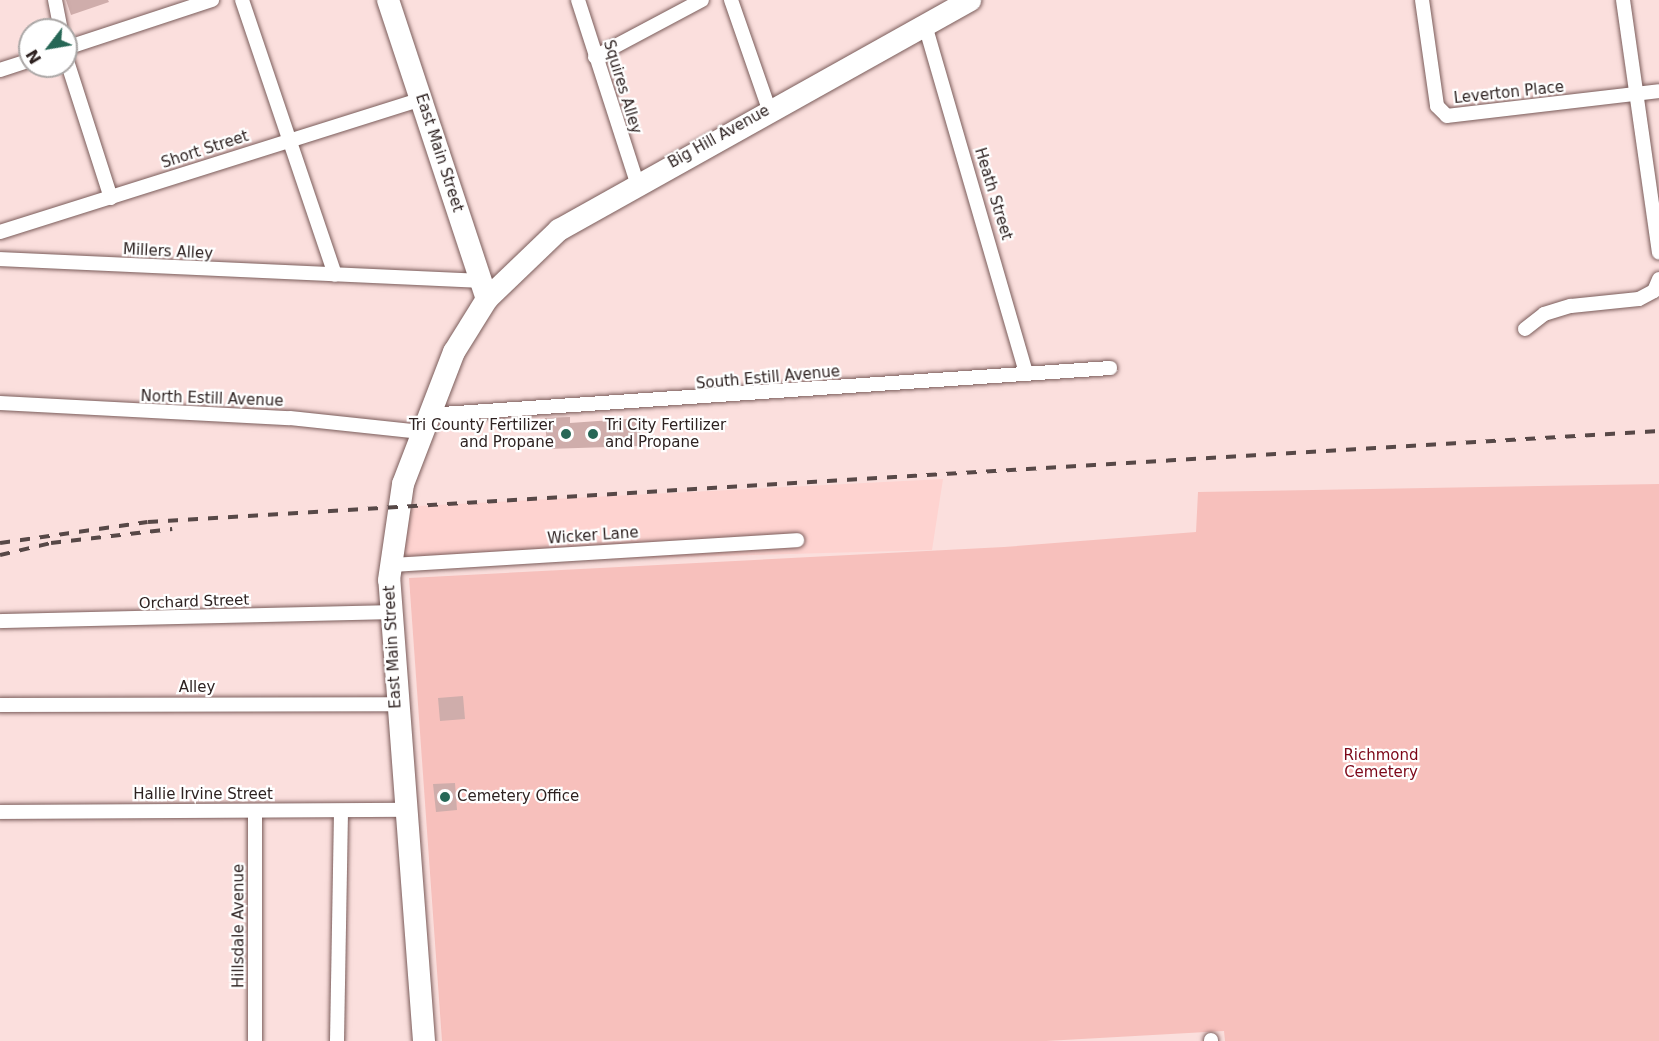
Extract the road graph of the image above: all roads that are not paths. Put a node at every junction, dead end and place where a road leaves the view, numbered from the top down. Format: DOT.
graph roads {
  1 [pos="55,0"];
  2 [pos="212,0"];
  3 [pos="242,0"];
  4 [pos="388,0"];
  5 [pos="578,0"];
  6 [pos="702,0"];
  7 [pos="731,0"];
  8 [pos="970,0"];
  9 [pos="1422,0"];
  10 [pos="1623,0"];
  11 [pos="59,18"];
  12 [pos="925,25"];
  13 [pos="78,44"];
  14 [pos="595,57"];
  15 [pos="18,64"];
  16 [pos="0,70"];
  17 [pos="72,78"];
  18 [pos="1659,91"];
  19 [pos="1636,94"];
  20 [pos="421,99"];
  21 [pos="769,109"];
  22 [pos="289,140"];
  23 [pos="637,183"];
  24 [pos="111,198"];
  25 [pos="0,232"];
  26 [pos="1659,252"];
  27 [pos="0,259"];
  28 [pos="335,275"];
  29 [pos="1659,279"];
  30 [pos="484,290"];
  31 [pos="1525,329"];
  32 [pos="1110,368"];
  33 [pos="1026,373"];
  34 [pos="0,403"];
  35 [pos="425,423"];
  36 [pos="797,540"];
  37 [pos="391,565"];
  38 [pos="389,612"];
  39 [pos="0,621"];
  40 [pos="395,704"];
  41 [pos="0,705"];
  42 [pos="406,810"];
  43 [pos="255,811"];
  44 [pos="341,811"];
  45 [pos="0,812"];
  46 [pos="255,1041"];
  47 [pos="337,1041"];
  48 [pos="424,1041"];
  1 -- 11 [label="street"];
  2 -- 13 [label="street"];
  3 -- 22 [label="street"];
  4 -- 20 [label="main road, East Main Street"];
  5 -- 14 [label="street, Squires Alley"];
  6 -- 14 [label="street"];
  7 -- 21 [label="street"];
  8 -- 12 [label="main road, Big Hill Avenue"];
  9 -- 19 [label="street, Leverton Place"];
  10 -- 19 [label="street"];
  12 -- 21 [label="main road, Big Hill Avenue"];
  12 -- 33 [label="street, Heath Street"];
  14 -- 23 [label="street, Squires Alley"];
  15 -- 16 [label="street"];
  17 -- 24 [label="street"];
  18 -- 19 [label="street, Leverton Place"];
  19 -- 26 [label="street"];
  20 -- 22 [label="street, Short Street"];
  20 -- 30 [label="main road, East Main Street"];
  21 -- 23 [label="main road, Big Hill Avenue"];
  22 -- 24 [label="street, Short Street"];
  22 -- 28 [label="street"];
  23 -- 30 [label="main road, Big Hill Avenue"];
  24 -- 25 [label="street, Short Street"];
  27 -- 28 [label="street, Millers Alley"];
  28 -- 30 [label="street, Millers Alley"];
  29 -- 31 [label="street"];
  30 -- 35 [label="main road, East Main Street"];
  32 -- 33 [label="street, South Estill Avenue"];
  33 -- 35 [label="street, South Estill Avenue"];
  34 -- 35 [label="street, North Estill Avenue"];
  35 -- 37 [label="main road, East Main Street"];
  36 -- 37 [label="street, Wicker Lane"];
  37 -- 38 [label="main road, East Main Street"];
  38 -- 39 [label="street, Orchard Street"];
  38 -- 40 [label="main road, East Main Street"];
  40 -- 41 [label="street, Alley"];
  40 -- 42 [label="main road, East Main Street"];
  42 -- 44 [label="street, Hallie Irvine Street"];
  42 -- 48 [label="main road, East Main Street"];
  43 -- 44 [label="street, Hallie Irvine Street"];
  43 -- 45 [label="street, Hallie Irvine Street"];
  43 -- 46 [label="street, Hillsdale Avenue"];
  44 -- 47 [label="street"];
}
